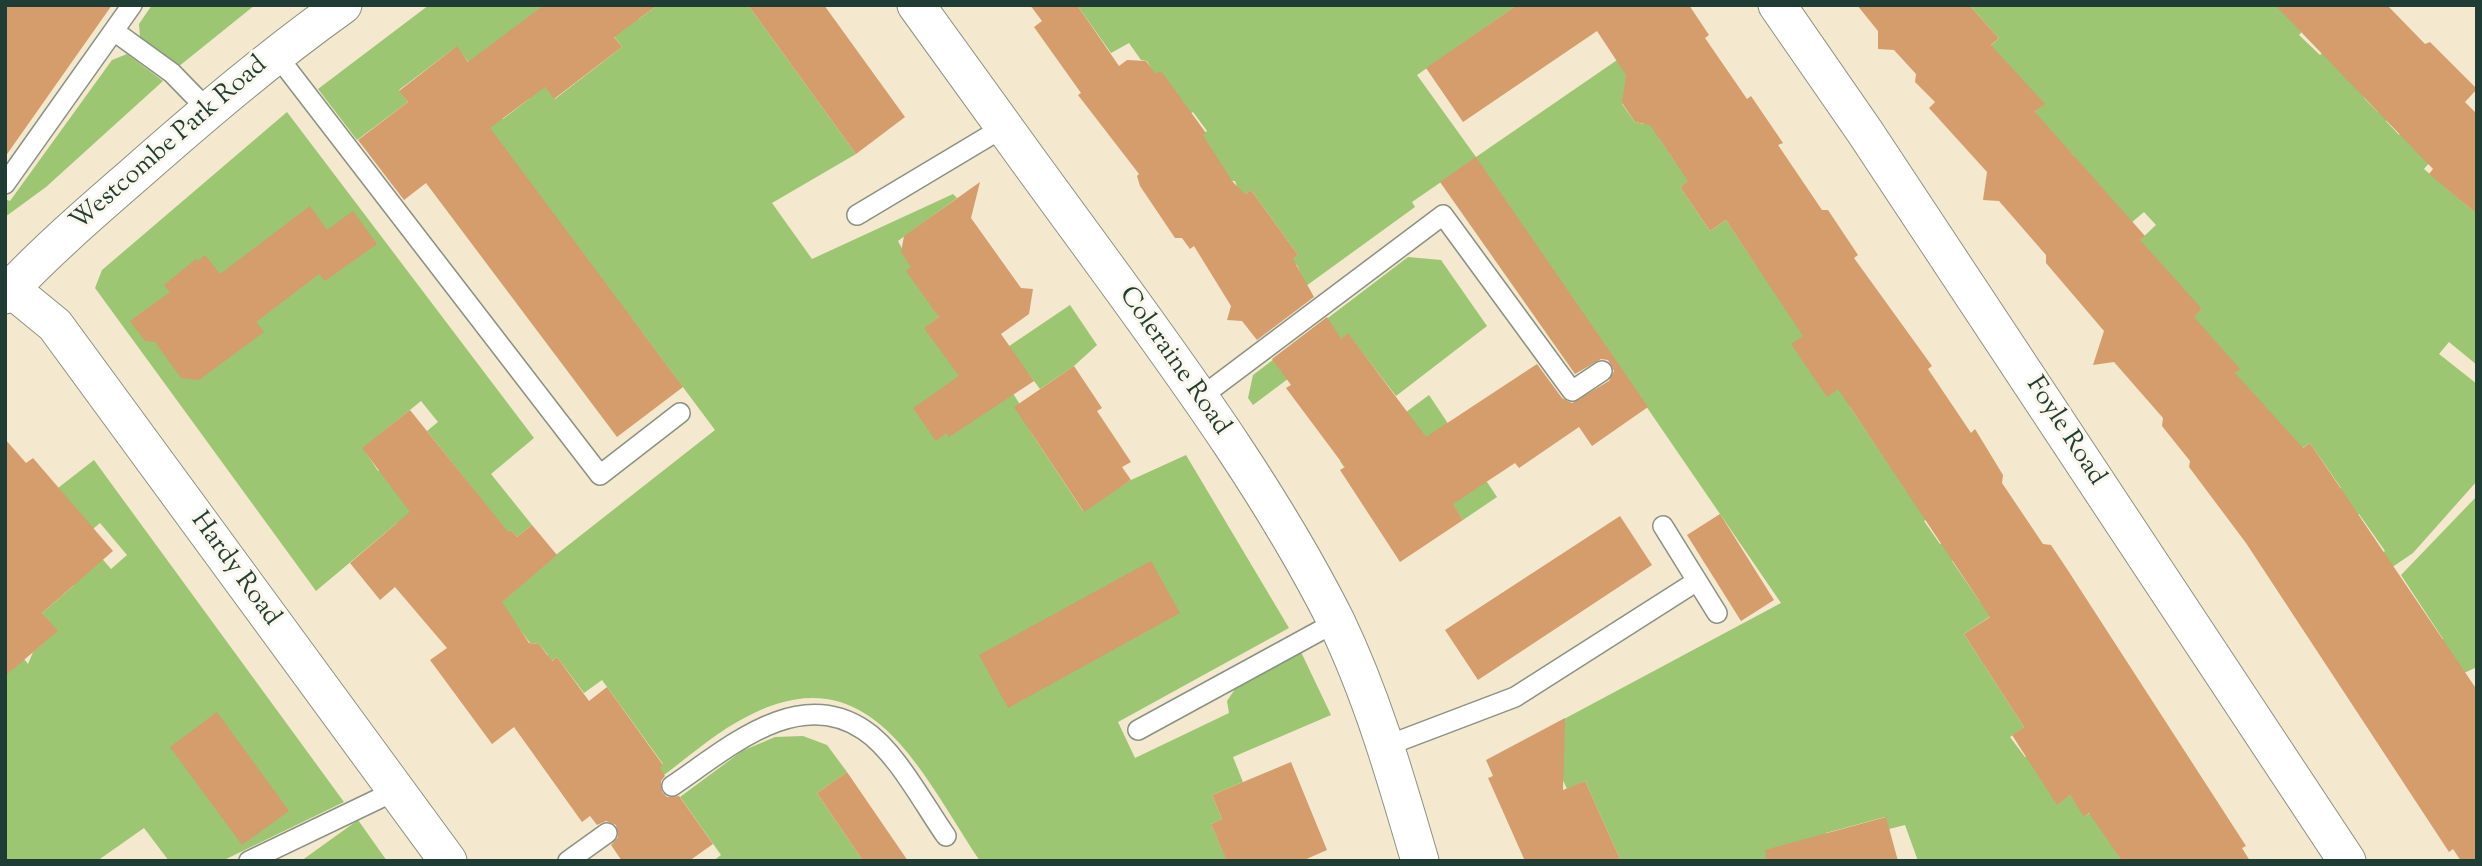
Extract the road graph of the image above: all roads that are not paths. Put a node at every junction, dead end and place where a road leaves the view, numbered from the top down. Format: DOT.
graph roads {
  1 [pos="132,5"];
  2 [pos="343,5"];
  3 [pos="916,5"];
  4 [pos="1777,5"];
  5 [pos="114,31"];
  6 [pos="275,53"];
  7 [pos="208,110"];
  8 [pos="1004,127"];
  9 [pos="5,184"];
  10 [pos="857,215"];
  11 [pos="7,289"];
  12 [pos="1602,371"];
  13 [pos="1201,397"];
  14 [pos="680,413"];
  15 [pos="1663,526"];
  16 [pos="1697,581"];
  17 [pos="1717,613"];
  18 [pos="1336,621"];
  19 [pos="1138,730"];
  20 [pos="1386,746"];
  21 [pos="672,786"];
  22 [pos="397,790"];
  23 [pos="607,833"];
  24 [pos="946,836"];
  25 [pos="249,861"];
  26 [pos="448,861"];
  27 [pos="568,861"];
  28 [pos="1420,861"];
  29 [pos="2347,861"];
  1 -- 5 [label="lane"];
  2 -- 6 [label="street, Westcombe Park Road"];
  3 -- 8 [label="street, Coleraine Road"];
  4 -- 29 [label="street, Foyle Road"];
  5 -- 7 [label="lane"];
  5 -- 9 [label="lane"];
  6 -- 7 [label="street, Westcombe Park Road"];
  6 -- 14 [label="lane"];
  7 -- 11 [label="street, Westcombe Park Road"];
  8 -- 10 [label="lane"];
  8 -- 13 [label="street, Coleraine Road"];
  11 -- 22 [label="street, Hardy Road"];
  12 -- 13 [label="lane"];
  13 -- 18 [label="street, Coleraine Road"];
  15 -- 16 [label="lane"];
  16 -- 17 [label="lane"];
  16 -- 20 [label="lane"];
  18 -- 19 [label="lane"];
  18 -- 20 [label="street, Coleraine Road"];
  20 -- 28 [label="street, Coleraine Road"];
  21 -- 24 [label="lane"];
  22 -- 25 [label="lane"];
  22 -- 26 [label="street, Hardy Road"];
  23 -- 27 [label="lane"];
}
